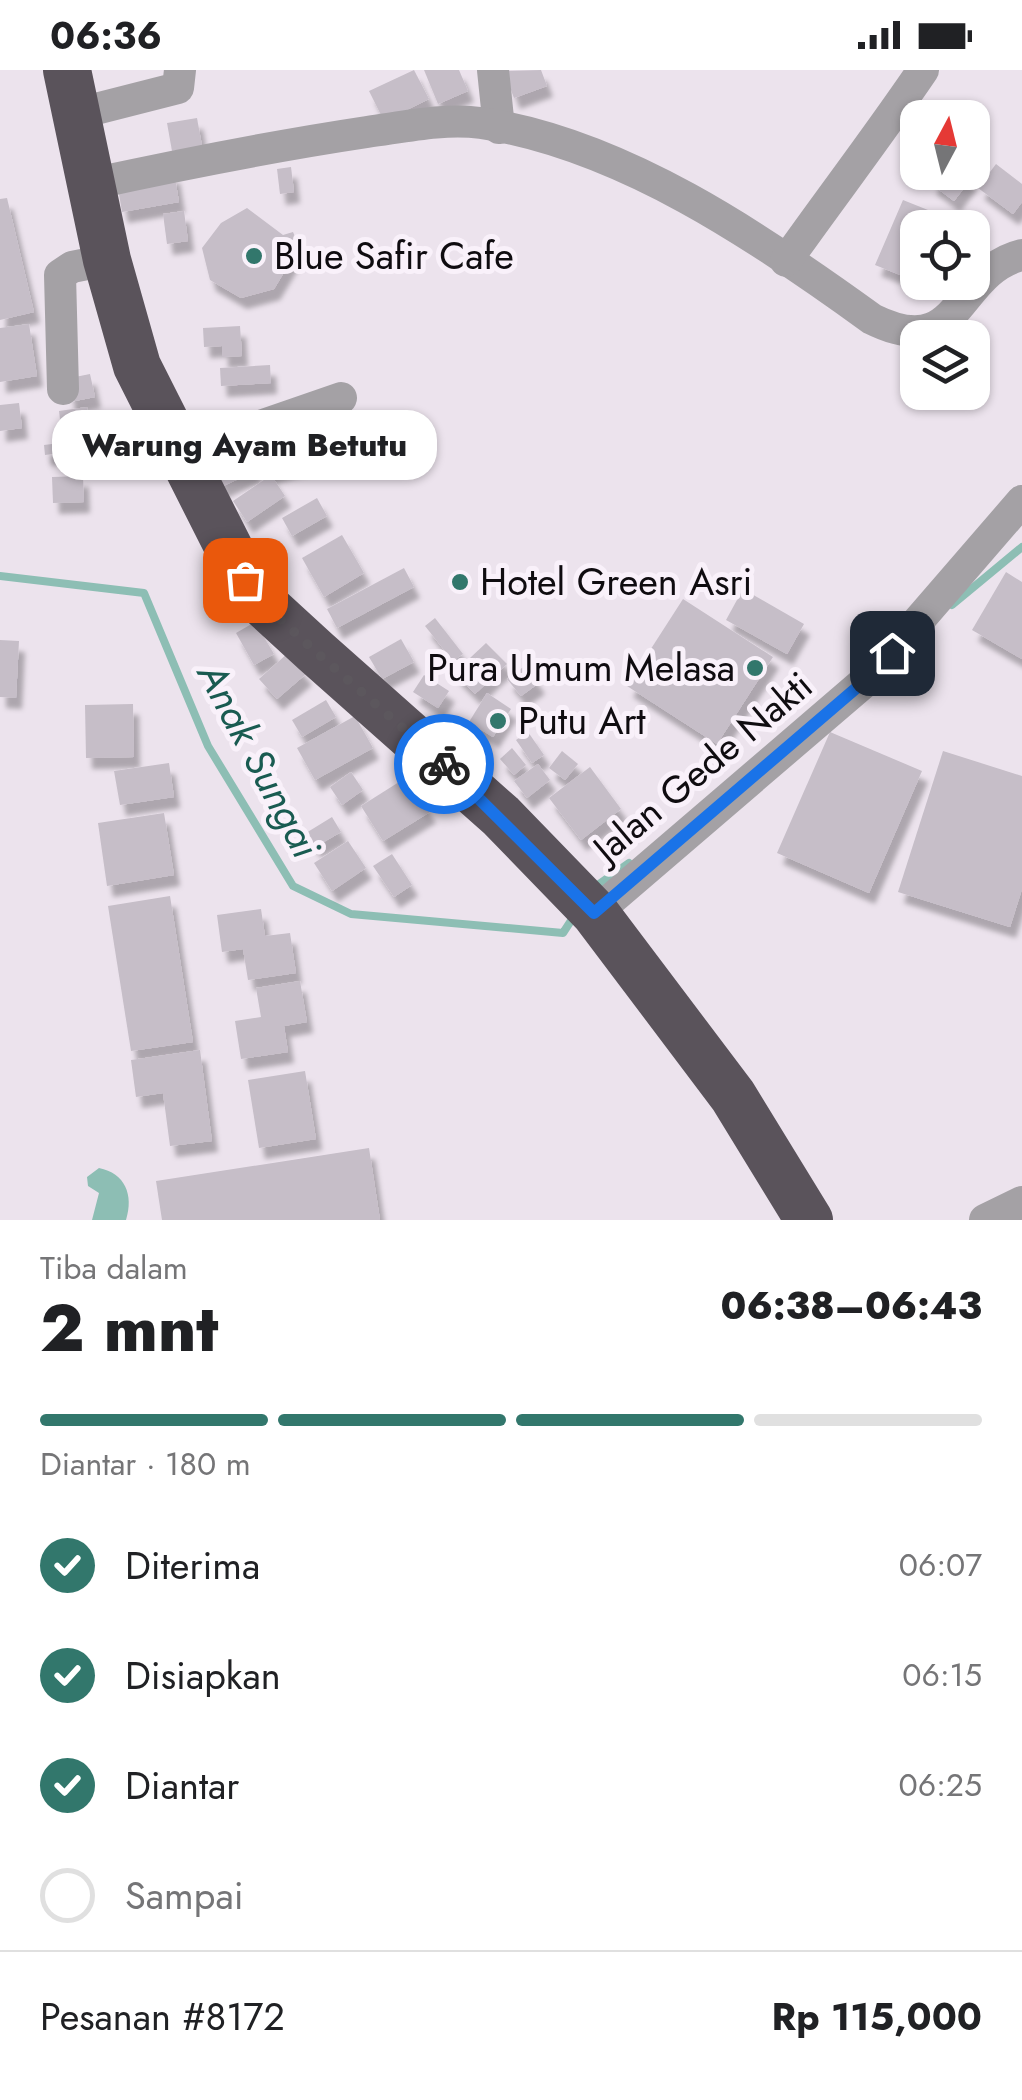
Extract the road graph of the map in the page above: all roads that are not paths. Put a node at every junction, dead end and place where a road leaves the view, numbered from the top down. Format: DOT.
graph roads {
  1 [pos="180,70"];
  2 [pos="493,70"];
  3 [pos="923,70"];
  4 [pos="72,92"];
  5 [pos="500,128"];
  6 [pos="91,184"];
  7 [pos="1022,255"];
  8 [pos="107,260"];
  9 [pos="786,261"];
  10 [pos="63,389"];
  11 [pos="341,398"];
  12 [pos="179,454"];
  13 [pos="1022,501"];
  14 [pos="583,901"];
  15 [pos="1022,1202"];
  16 [pos="809,1220"];
  17 [pos="984,1220"];
  1 -- 4 [label="street"];
  2 -- 5 [label="street"];
  3 -- 9 [label="street"];
  4 -- 6 [label="highway"];
  5 -- 6 [label="street"];
  5 -- 9 [label="street"];
  6 -- 8 [label="highway"];
  7 -- 9 [label="street"];
  8 -- 10 [label="street"];
  8 -- 12 [label="highway"];
  11 -- 12 [label="street"];
  12 -- 14 [label="highway"];
  13 -- 14 [label="street, Jalan Gede Nakti"];
  14 -- 16 [label="highway"];
  15 -- 17 [label="street"];
}
